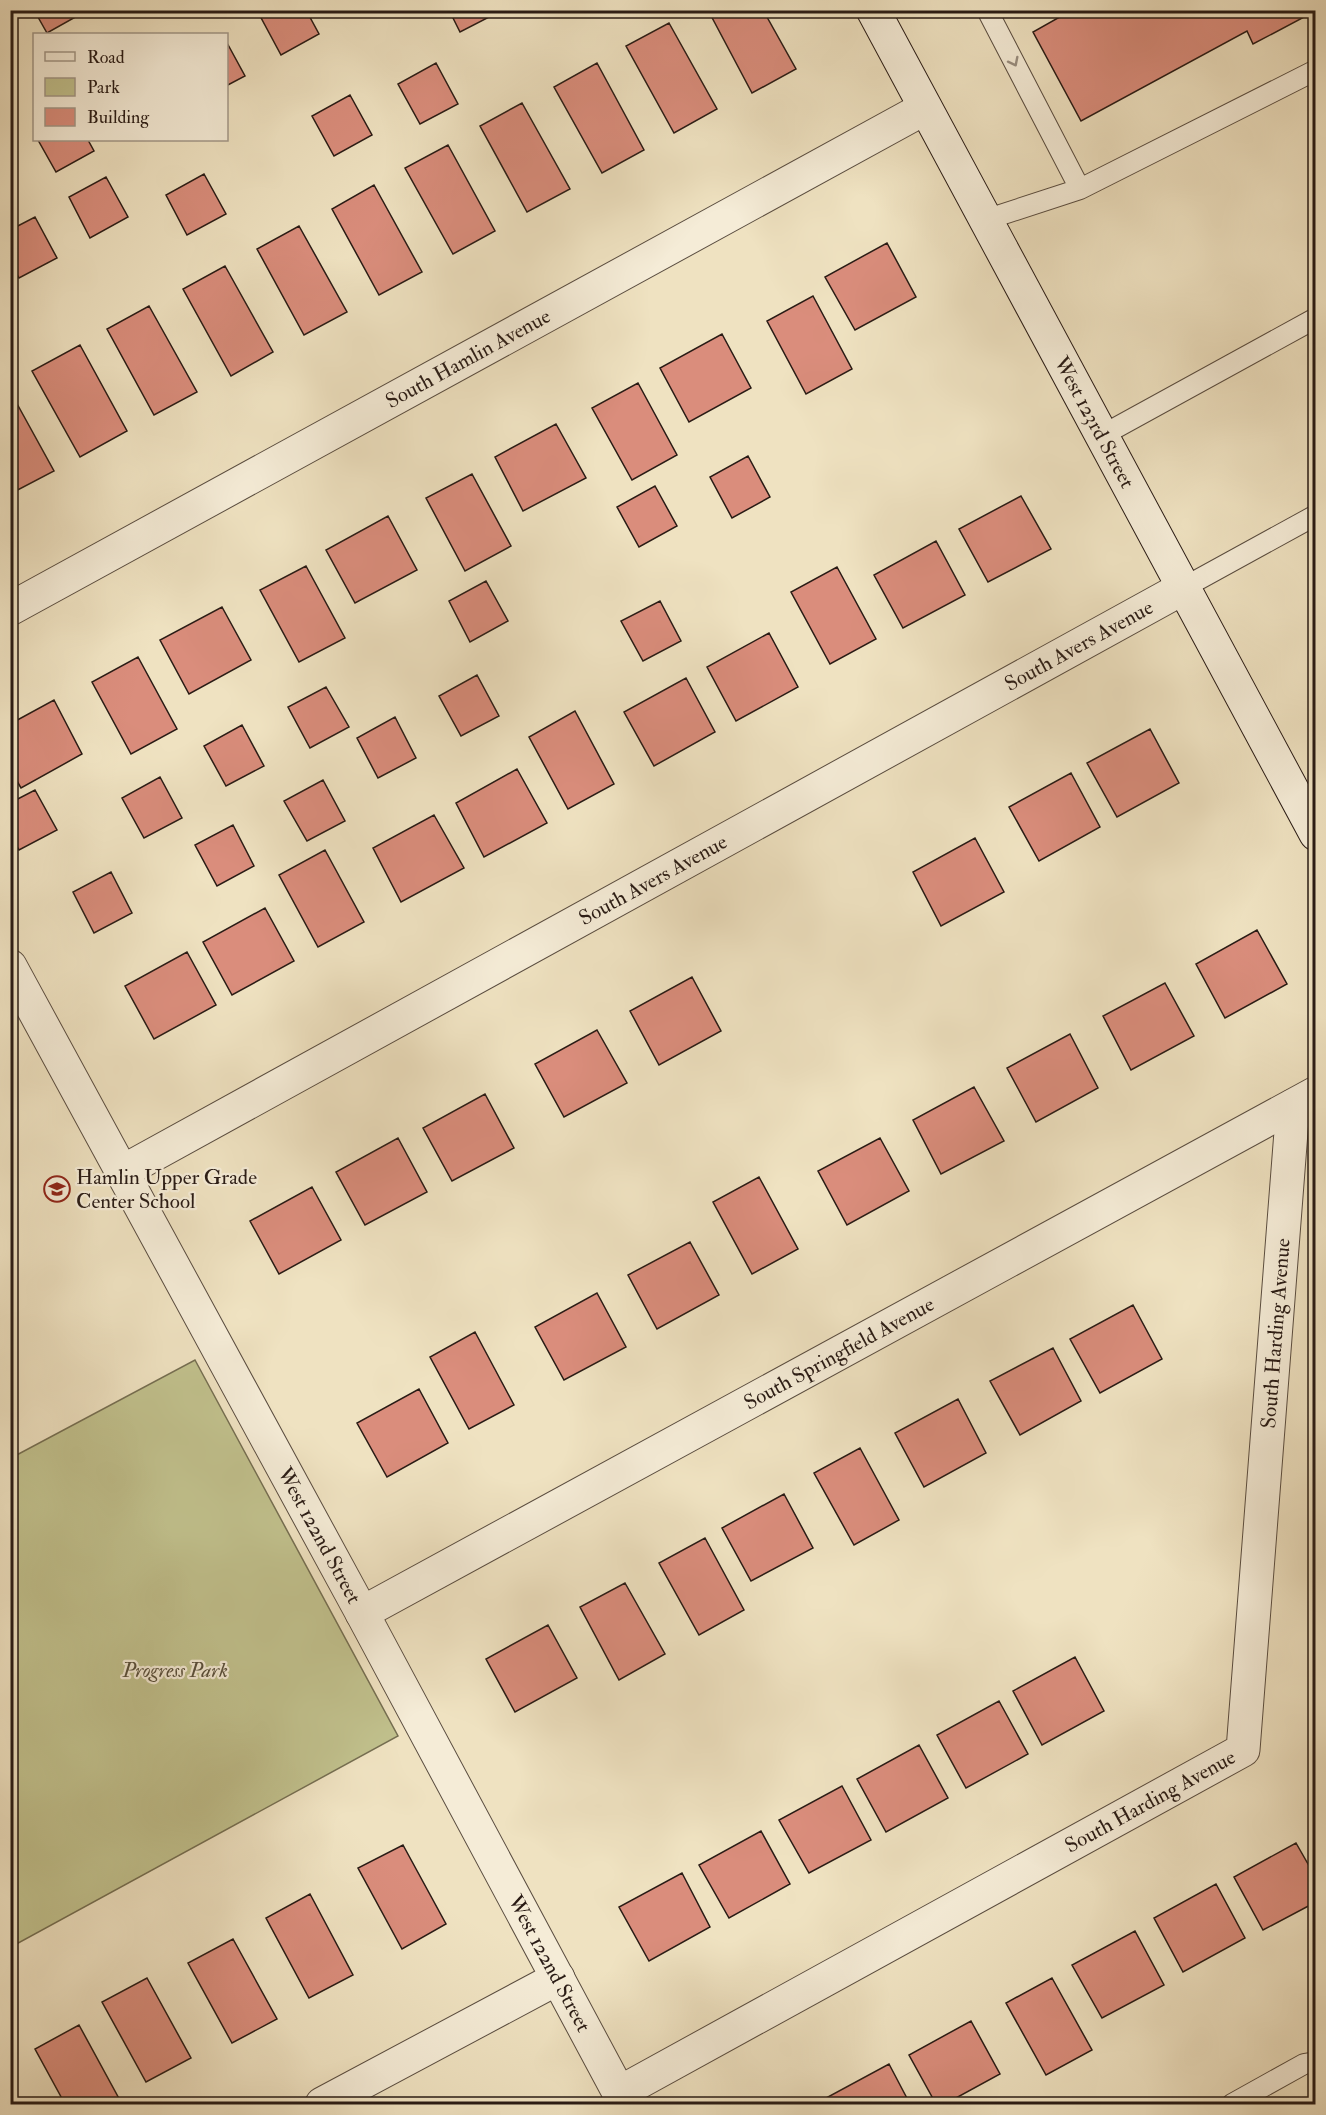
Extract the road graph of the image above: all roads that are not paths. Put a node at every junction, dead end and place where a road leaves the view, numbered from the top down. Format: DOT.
graph roads {
  1 [pos="873,10"];
  2 [pos="987,10"];
  3 [pos="1316,70"];
  4 [pos="925,108"];
  5 [pos="1080,189"];
  6 [pos="985,220"];
  7 [pos="1316,318"];
  8 [pos="1101,435"];
  9 [pos="1316,515"];
  10 [pos="1183,588"];
  11 [pos="10,609"];
  12 [pos="1316,834"];
  13 [pos="10,966"];
  14 [pos="1304,1100"];
  15 [pos="122,1172"];
  16 [pos="362,1613"];
  17 [pos="558,1978"];
  18 [pos="1316,2062"];
  19 [pos="622,2098"];
  20 [pos="322,2104"];
  21 [pos="1232,2104"];
  1 -- 4 [label="street, West 123rd Street"];
  2 -- 5 [label="lane, one-way"];
  3 -- 5 [label="lane"];
  4 -- 6 [label="street, West 123rd Street"];
  4 -- 11 [label="street, South Hamlin Avenue"];
  5 -- 6 [label="lane"];
  6 -- 8 [label="street, West 123rd Street"];
  7 -- 8 [label="lane"];
  8 -- 10 [label="street, West 123rd Street"];
  9 -- 10 [label="lane"];
  10 -- 12 [label="street, West 123rd Street"];
  10 -- 15 [label="street, South Avers Avenue"];
  13 -- 15 [label="street, West 122nd Street"];
  14 -- 16 [label="street, South Springfield Avenue"];
  14 -- 19 [label="street, South Harding Avenue"];
  15 -- 16 [label="street, West 122nd Street"];
  16 -- 17 [label="street, West 122nd Street"];
  17 -- 19 [label="street, West 122nd Street"];
  17 -- 20 [label="street"];
  18 -- 21 [label="lane"];
}
